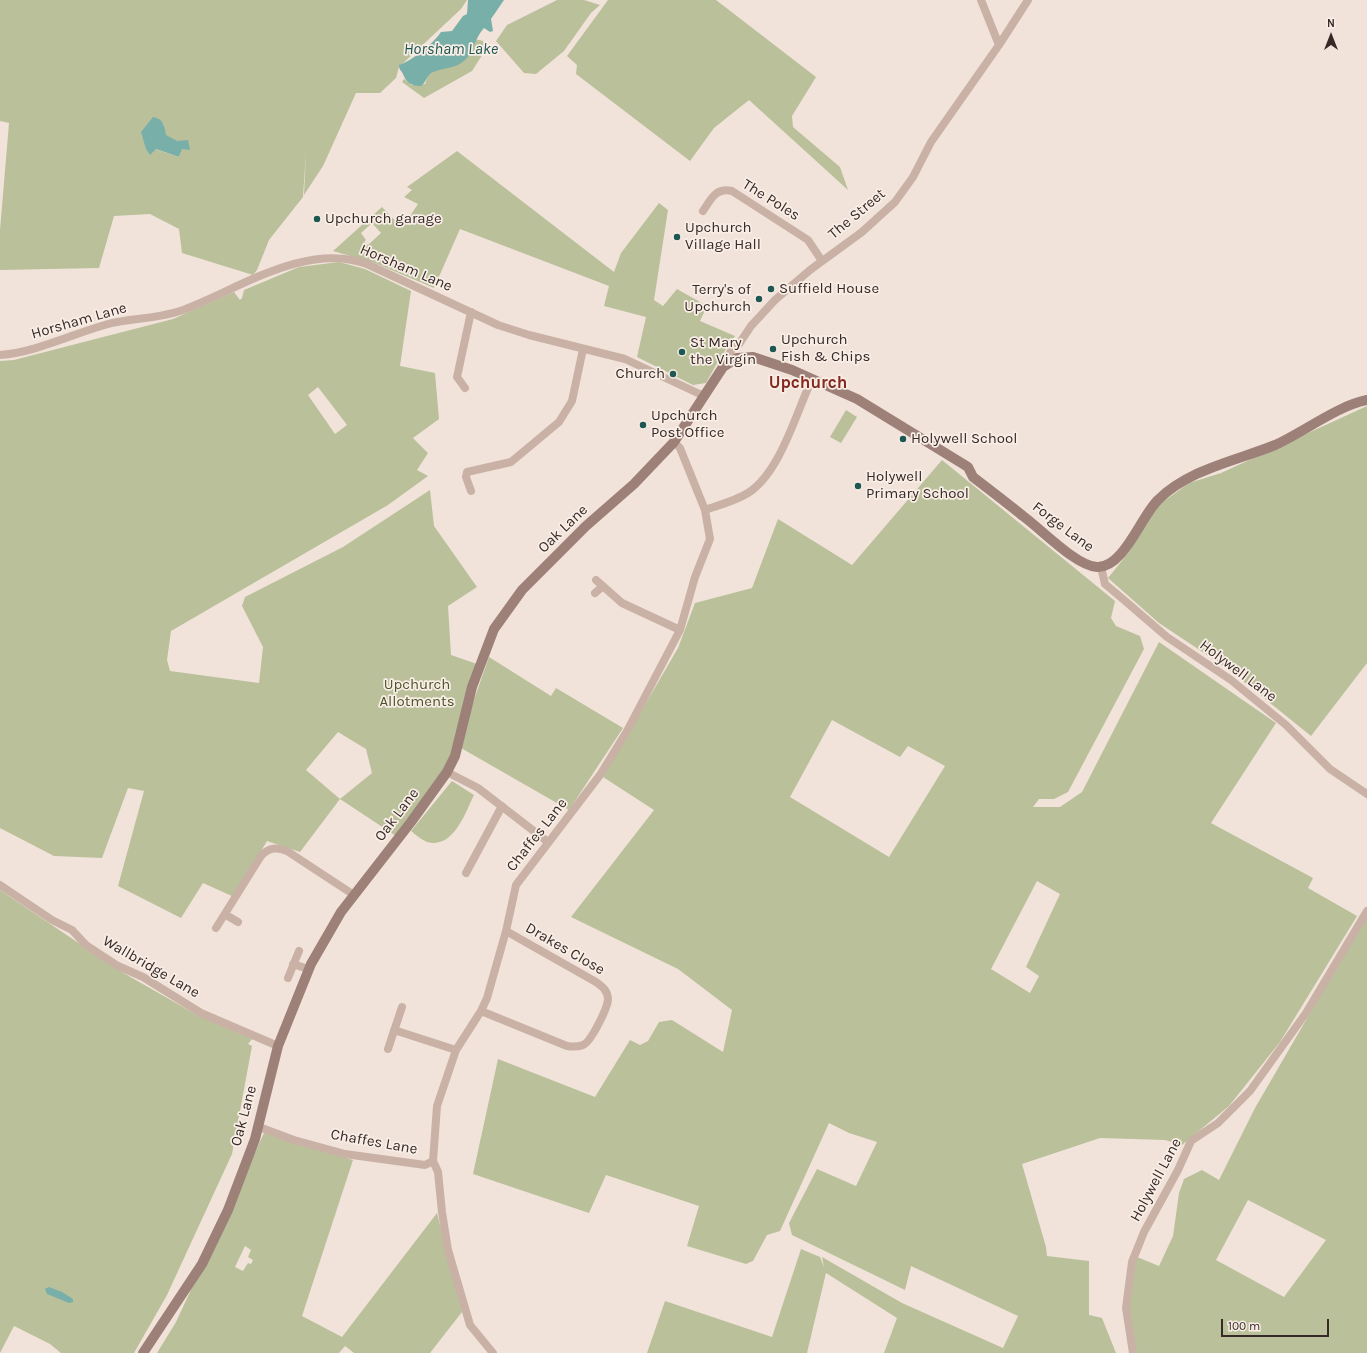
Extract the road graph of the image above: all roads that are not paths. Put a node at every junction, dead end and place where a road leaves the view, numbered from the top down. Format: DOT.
graph roads {
  1 [pos="981,0"];
  2 [pos="1028,0"];
  3 [pos="999,45"];
  4 [pos="703,212"];
  5 [pos="822,261"];
  6 [pos="471,312"];
  7 [pos="739,344"];
  8 [pos="584,349"];
  9 [pos="0,355"];
  10 [pos="741,357"];
  11 [pos="753,357"];
  12 [pos="726,365"];
  13 [pos="812,379"];
  14 [pos="465,388"];
  15 [pos="704,396"];
  16 [pos="1367,400"];
  17 [pos="674,442"];
  18 [pos="471,491"];
  19 [pos="705,510"];
  20 [pos="1101,567"];
  21 [pos="595,593"];
  22 [pos="680,630"];
  23 [pos="447,772"];
  24 [pos="1367,794"];
  25 [pos="502,806"];
  26 [pos="548,842"];
  27 [pos="466,873"];
  28 [pos="0,885"];
  29 [pos="354,895"];
  30 [pos="1367,911"];
  31 [pos="226,915"];
  32 [pos="238,922"];
  33 [pos="216,928"];
  34 [pos="506,931"];
  35 [pos="298,951"];
  36 [pos="293,964"];
  37 [pos="308,969"];
  38 [pos="288,978"];
  39 [pos="402,1007"];
  40 [pos="480,1011"];
  41 [pos="394,1030"];
  42 [pos="278,1046"];
  43 [pos="388,1049"];
  44 [pos="456,1050"];
  45 [pos="259,1127"];
  46 [pos="433,1161"];
  47 [pos="143,1353"];
  48 [pos="493,1353"];
  49 [pos="1133,1353"];
  1 -- 3 [label="street"];
  2 -- 3 [label="street, The Street"];
  3 -- 5 [label="street, The Street"];
  4 -- 5 [label="street, The Poles"];
  5 -- 7 [label="street, The Street"];
  6 -- 8 [label="street, Horsham Lane"];
  6 -- 9 [label="street, Horsham Lane"];
  6 -- 14 [label="street"];
  7 -- 10 [label="street"];
  7 -- 12 [label="street, The Street"];
  8 -- 15 [label="street, Horsham Lane"];
  8 -- 18 [label="street"];
  10 -- 11 [label="street, Oak Lane"];
  10 -- 12 [label="street, Oak Lane"];
  11 -- 13 [label="street, Forge Lane"];
  12 -- 15 [label="street, Oak Lane"];
  13 -- 19 [label="street"];
  13 -- 20 [label="street, Forge Lane"];
  15 -- 17 [label="street, Oak Lane"];
  16 -- 20 [label="street, Forge Lane"];
  17 -- 19 [label="street, Chaffes Lane"];
  17 -- 23 [label="street, Oak Lane"];
  19 -- 22 [label="street, Chaffes Lane"];
  20 -- 24 [label="street, Holywell Lane"];
  21 -- 22 [label="street"];
  22 -- 26 [label="street, Chaffes Lane"];
  23 -- 25 [label="street"];
  23 -- 29 [label="street, Oak Lane"];
  25 -- 26 [label="street"];
  25 -- 27 [label="street"];
  26 -- 34 [label="street, Chaffes Lane"];
  28 -- 42 [label="street, Wallbridge Lane"];
  29 -- 31 [label="street"];
  29 -- 37 [label="street, Oak Lane"];
  30 -- 49 [label="street, Holywell Lane"];
  31 -- 32 [label="street"];
  31 -- 33 [label="street"];
  34 -- 40 [label="street, Chaffes Lane"];
  34 -- 40 [label="street, Drakes Close"];
  35 -- 36 [label="street"];
  36 -- 37 [label="street"];
  36 -- 38 [label="street"];
  37 -- 42 [label="street, Oak Lane"];
  39 -- 41 [label="street"];
  40 -- 44 [label="street, Chaffes Lane"];
  41 -- 43 [label="street"];
  41 -- 44 [label="street"];
  42 -- 45 [label="street, Oak Lane"];
  44 -- 46 [label="street, Chaffes Lane"];
  45 -- 46 [label="street, Chaffes Lane"];
  45 -- 47 [label="street, Oak Lane"];
  46 -- 48 [label="street"];
}
